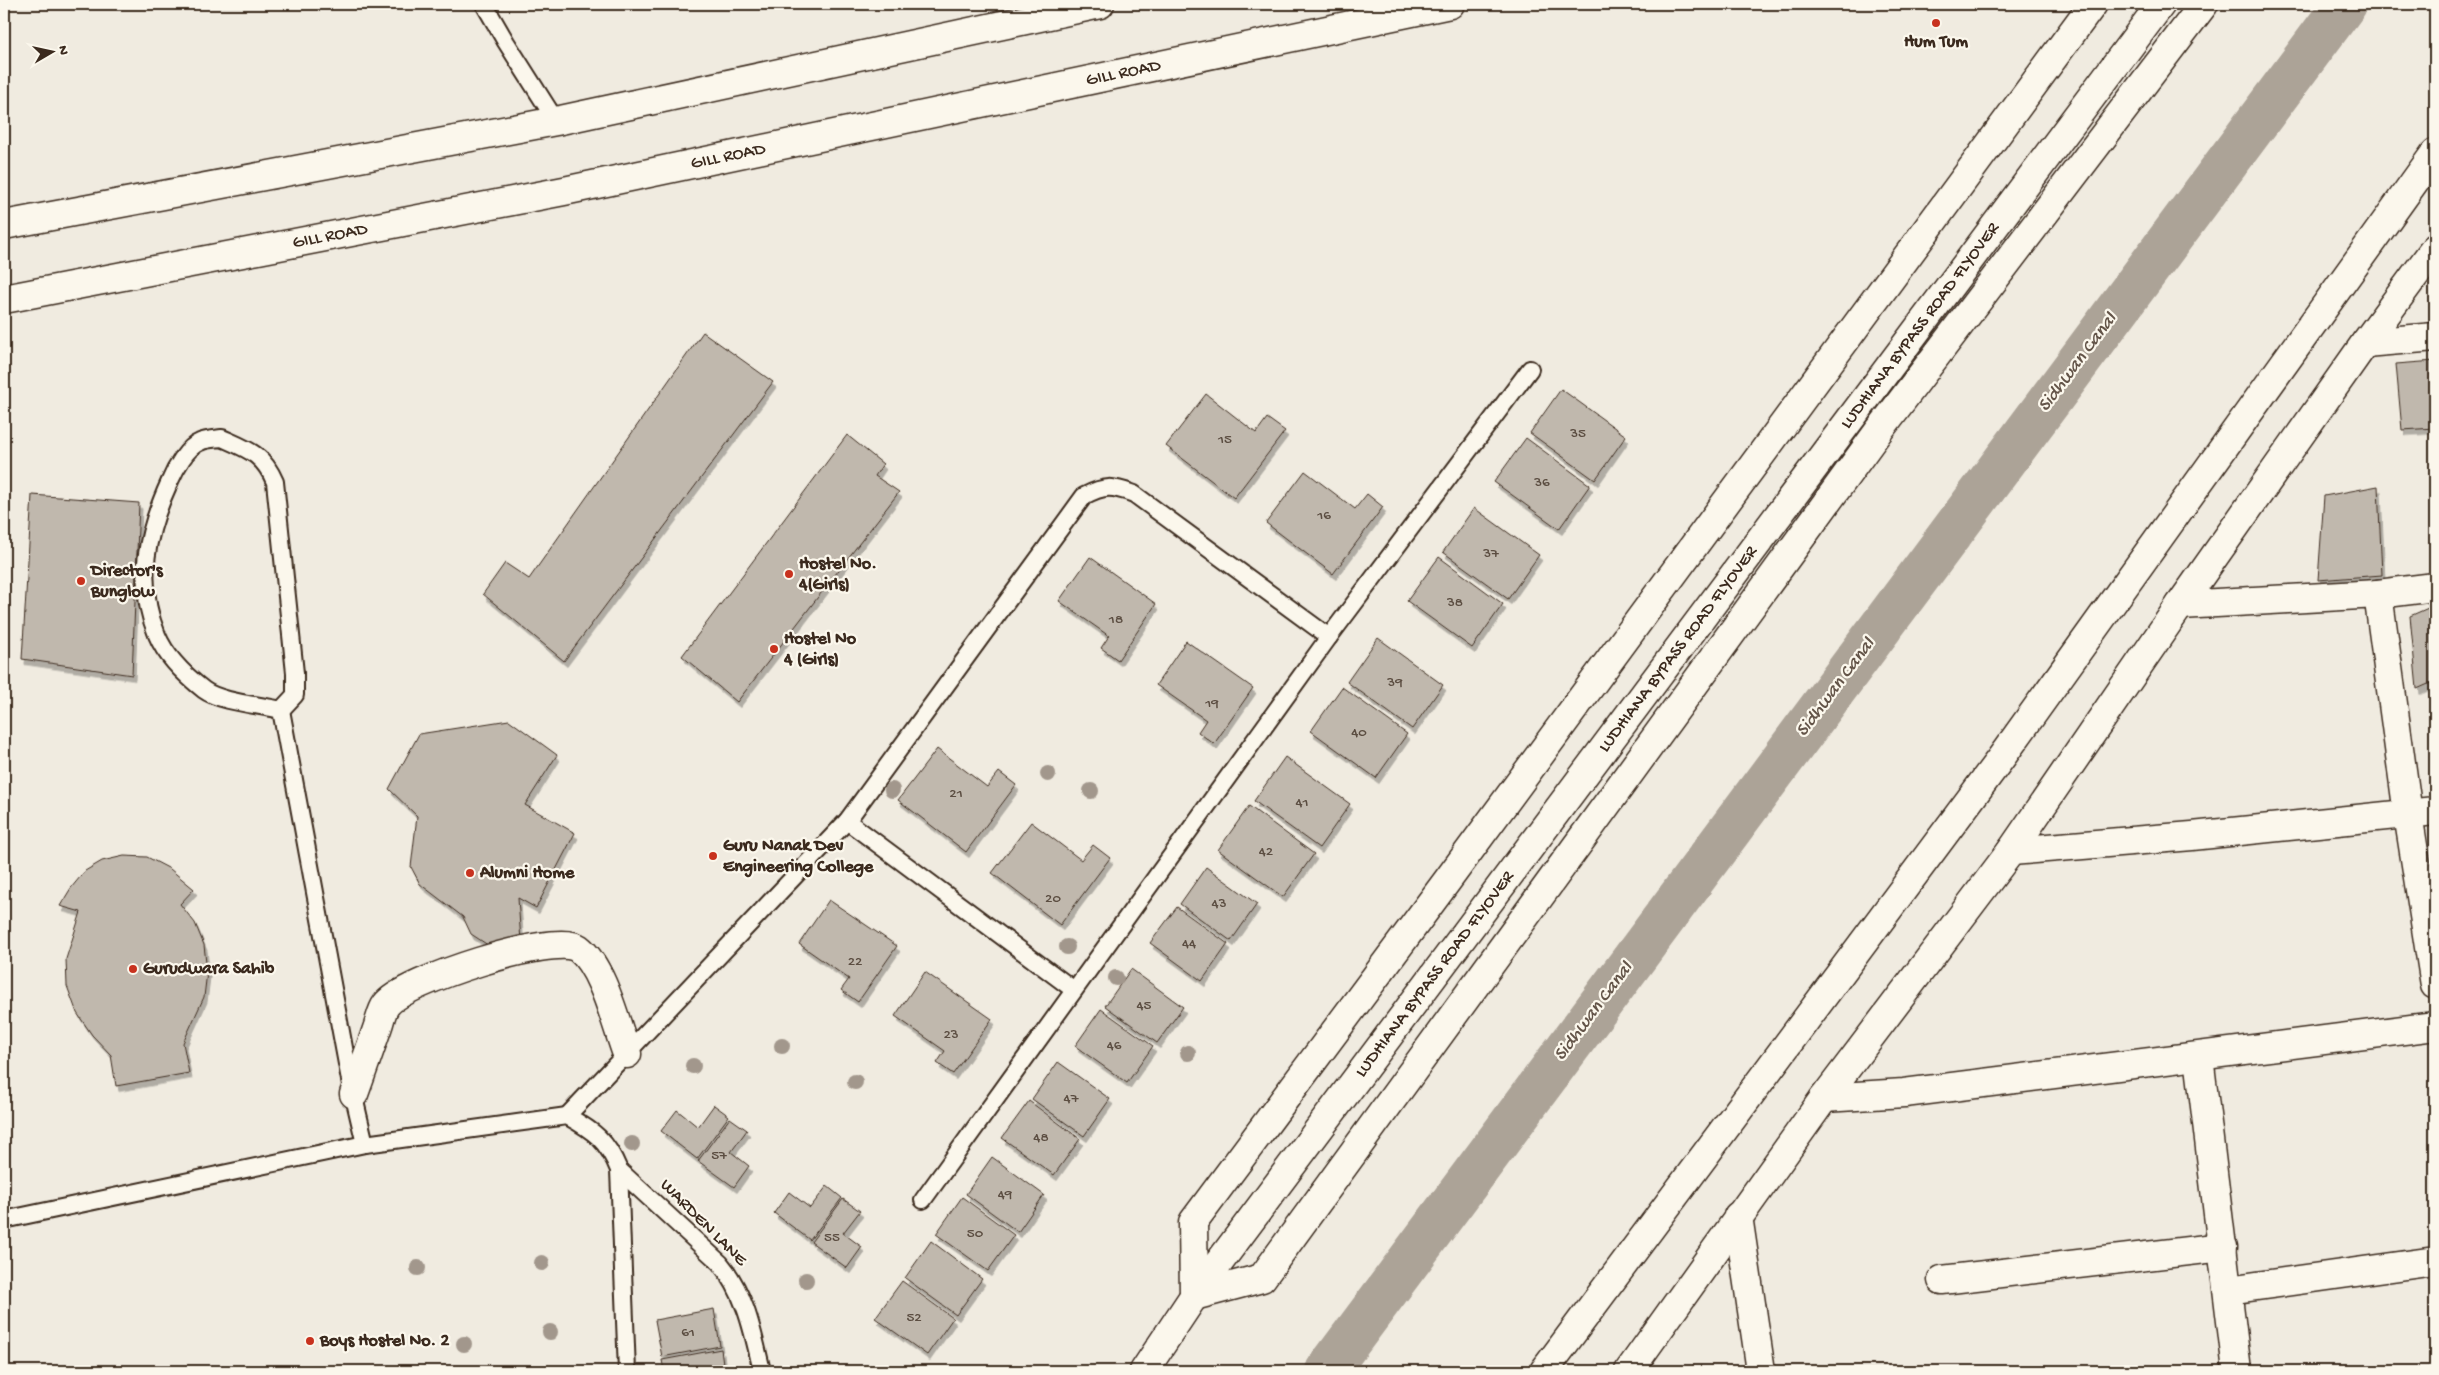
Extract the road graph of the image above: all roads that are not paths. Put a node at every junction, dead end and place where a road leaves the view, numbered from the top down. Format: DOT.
graph roads {
  1 [pos="484,4"];
  2 [pos="1100,4"];
  3 [pos="1450,4"];
  4 [pos="2093,4"];
  5 [pos="2161,4"];
  6 [pos="2204,4"];
  7 [pos="556,121"];
  8 [pos="2435,153"];
  9 [pos="4,226"];
  10 [pos="2435,248"];
  11 [pos="4,298"];
  12 [pos="2435,337"];
  13 [pos="2365,343"];
  14 [pos="1530,370"];
  15 [pos="2435,587"];
  16 [pos="2378,594"];
  17 [pos="2180,605"];
  18 [pos="1329,637"];
  19 [pos="281,710"];
  20 [pos="2435,811"];
  21 [pos="2408,814"];
  22 [pos="847,821"];
  23 [pos="2011,851"];
  24 [pos="2435,985"];
  25 [pos="1074,990"];
  26 [pos="2435,1026"];
  27 [pos="626,1054"];
  28 [pos="2199,1057"];
  29 [pos="354,1094"];
  30 [pos="1824,1098"];
  31 [pos="567,1116"];
  32 [pos="365,1144"];
  33 [pos="619,1170"];
  34 [pos="923,1200"];
  35 [pos="1738,1216"];
  36 [pos="4,1220"];
  37 [pos="2223,1246"];
  38 [pos="2435,1260"];
  39 [pos="1942,1280"];
  40 [pos="2228,1290"];
  41 [pos="1194,1296"];
  42 [pos="627,1371"];
  43 [pos="762,1371"];
  44 [pos="1144,1371"];
  45 [pos="1544,1371"];
  46 [pos="1629,1371"];
  47 [pos="1761,1371"];
  48 [pos="2237,1371"];
  1 -- 7 [label="lane"];
  2 -- 7 [label="main road"];
  3 -- 11 [label="main road, GILL ROAD"];
  4 -- 41 [label="main road"];
  5 -- 41 [label="main road, LUDHIANA BYPASS ROAD FLYOVER"];
  6 -- 41 [label="main road"];
  7 -- 9 [label="main road"];
  8 -- 45 [label="main road"];
  10 -- 13 [label="main road"];
  12 -- 13 [label="main road"];
  13 -- 17 [label="main road"];
  14 -- 18 [label="lane"];
  15 -- 16 [label="main road"];
  16 -- 17 [label="main road"];
  16 -- 21 [label="main road"];
  17 -- 23 [label="main road"];
  18 -- 22 [label="lane"];
  18 -- 25 [label="lane"];
  19 -- 19 [label="lane"];
  19 -- 29 [label="lane"];
  20 -- 21 [label="main road"];
  21 -- 23 [label="main road"];
  21 -- 24 [label="main road"];
  22 -- 25 [label="lane"];
  22 -- 27 [label="lane"];
  23 -- 30 [label="main road"];
  25 -- 34 [label="lane"];
  26 -- 28 [label="main road"];
  27 -- 29 [label="main road"];
  27 -- 31 [label="lane"];
  28 -- 30 [label="main road"];
  28 -- 37 [label="main road"];
  29 -- 32 [label="lane"];
  30 -- 35 [label="main road"];
  31 -- 32 [label="lane"];
  31 -- 33 [label="lane"];
  32 -- 36 [label="lane"];
  33 -- 42 [label="lane"];
  33 -- 43 [label="lane, WARDEN LANE"];
  35 -- 46 [label="main road"];
  35 -- 47 [label="main road"];
  37 -- 39 [label="main road"];
  37 -- 40 [label="main road"];
  38 -- 40 [label="main road"];
  40 -- 48 [label="main road"];
  41 -- 44 [label="main road, LUDHIANA BYPASS ROAD FLYOVER"];
}
